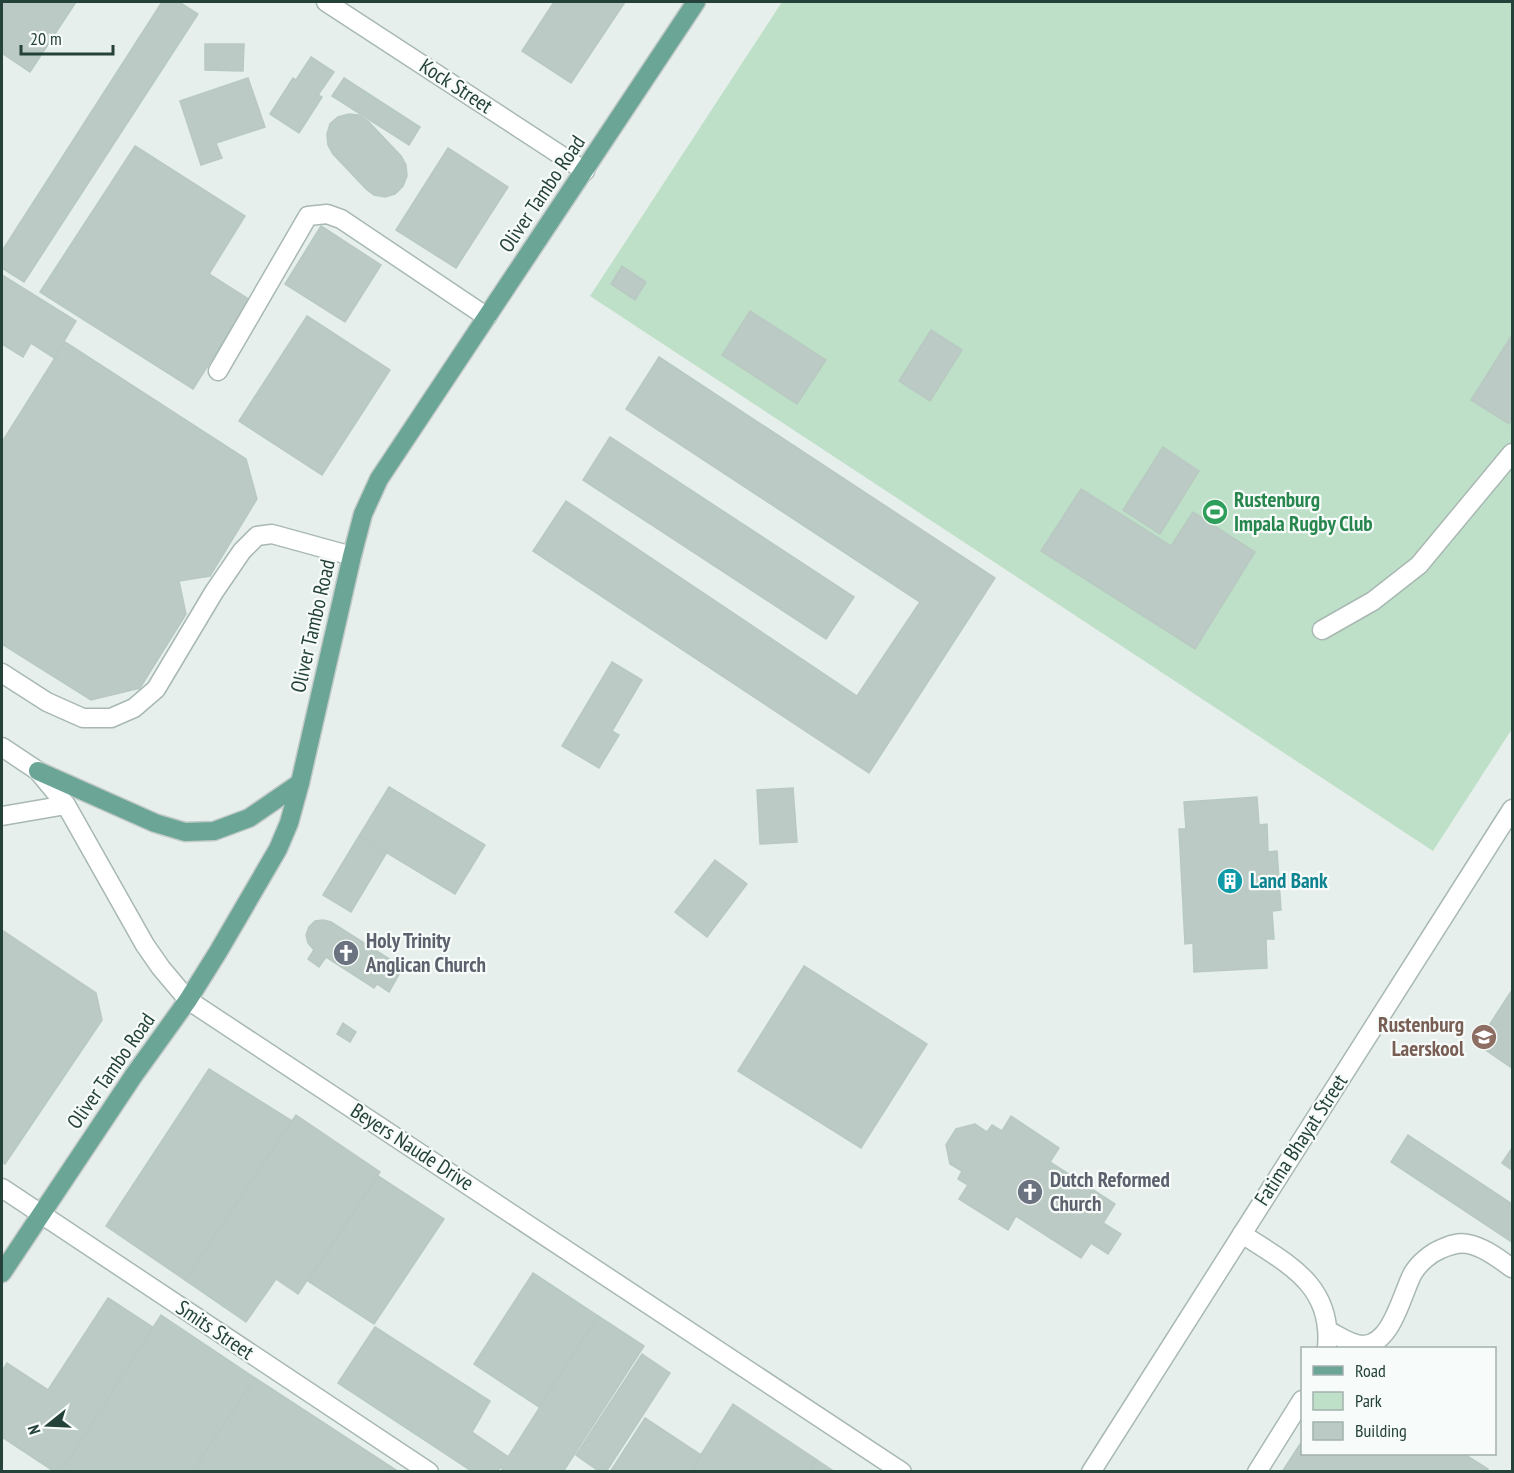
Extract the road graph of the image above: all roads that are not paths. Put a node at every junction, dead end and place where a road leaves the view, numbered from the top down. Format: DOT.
graph roads {
  1 [pos="326,2"];
  2 [pos="696,2"];
  3 [pos="585,171"];
  4 [pos="487,317"];
  5 [pos="219,371"];
  6 [pos="1512,453"];
  7 [pos="352,556"];
  8 [pos="1322,630"];
  9 [pos="2,673"];
  10 [pos="2,747"];
  11 [pos="38,771"];
  12 [pos="300,783"];
  13 [pos="66,805"];
  14 [pos="1512,809"];
  15 [pos="2,816"];
  16 [pos="188,1000"];
  17 [pos="2,1188"];
  18 [pos="40,1214"];
  19 [pos="1242,1233"];
  20 [pos="1512,1268"];
  21 [pos="2,1273"];
  22 [pos="1328,1340"];
  23 [pos="1301,1402"];
  24 [pos="429,1472"];
  25 [pos="902,1472"];
  26 [pos="1091,1472"];
  27 [pos="1257,1472"];
  1 -- 3 [label="street, Kock Street"];
  2 -- 3 [label="main road, Oliver Tambo Road"];
  3 -- 4 [label="main road, Oliver Tambo Road"];
  4 -- 5 [label="street"];
  4 -- 7 [label="main road, Oliver Tambo Road"];
  6 -- 8 [label="street"];
  7 -- 9 [label="street"];
  7 -- 12 [label="main road, Oliver Tambo Road"];
  10 -- 11 [label="street, Beyers Naude Drive"];
  11 -- 12 [label="main road"];
  11 -- 13 [label="street, Beyers Naude Drive"];
  12 -- 16 [label="main road, Oliver Tambo Road"];
  13 -- 15 [label="street"];
  13 -- 16 [label="street, Beyers Naude Drive"];
  14 -- 19 [label="street, Fatima Bhayat Street"];
  16 -- 18 [label="main road, Oliver Tambo Road"];
  16 -- 25 [label="street, Beyers Naude Drive"];
  17 -- 18 [label="street, Smits Street"];
  18 -- 21 [label="main road, Oliver Tambo Road"];
  18 -- 24 [label="street, Smits Street"];
  19 -- 22 [label="street"];
  19 -- 26 [label="street, Fatima Bhayat Street"];
  20 -- 22 [label="street"];
  23 -- 27 [label="street"];
}
